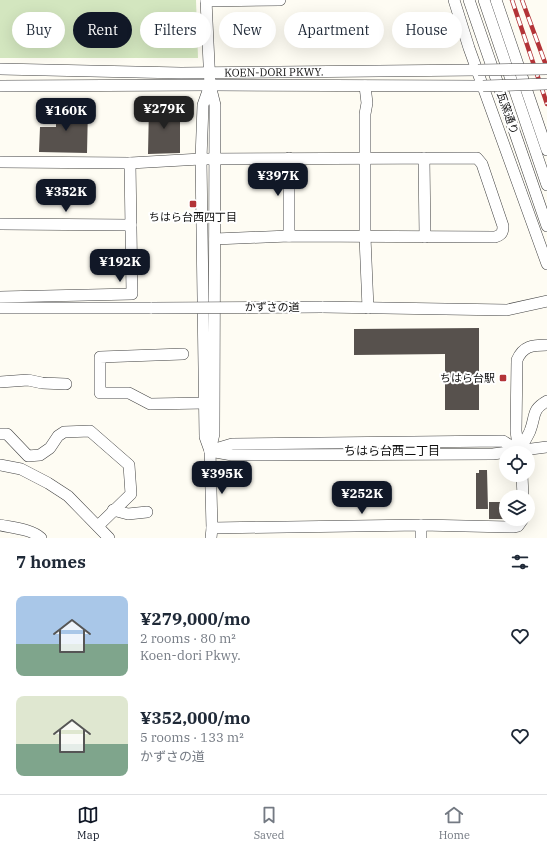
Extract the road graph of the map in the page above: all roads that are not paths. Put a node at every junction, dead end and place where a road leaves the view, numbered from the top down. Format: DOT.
graph roads {
  1 [pos="206,0"];
  2 [pos="280,0"];
  3 [pos="454,0"];
  4 [pos="469,0"];
  5 [pos="484,0"];
  6 [pos="496,0"];
  7 [pos="0,69"];
  8 [pos="547,69"];
  9 [pos="478,70"];
  10 [pos="520,70"];
  11 [pos="210,73"];
  12 [pos="525,84"];
  13 [pos="547,84"];
  14 [pos="210,85"];
  15 [pos="0,86"];
  16 [pos="365,86"];
  17 [pos="483,86"];
  18 [pos="547,150"];
  19 [pos="289,158"];
  20 [pos="365,158"];
  21 [pos="424,158"];
  22 [pos="201,159"];
  23 [pos="215,159"];
  24 [pos="0,162"];
  25 [pos="130,163"];
  26 [pos="547,185"];
  27 [pos="0,224"];
  28 [pos="131,225"];
  29 [pos="547,226"];
  30 [pos="289,236"];
  31 [pos="365,237"];
  32 [pos="425,237"];
  33 [pos="215,239"];
  34 [pos="547,264"];
  35 [pos="0,297"];
  36 [pos="545,302"];
  37 [pos="0,308"];
  38 [pos="368,308"];
  39 [pos="547,345"];
  40 [pos="183,354"];
  41 [pos="0,382"];
  42 [pos="66,384"];
  43 [pos="547,401"];
  44 [pos="205,403"];
  45 [pos="0,434"];
  46 [pos="518,446"];
  47 [pos="522,446"];
  48 [pos="547,447"];
  49 [pos="535,449"];
  50 [pos="210,450"];
  51 [pos="499,454"];
  52 [pos="0,465"];
  53 [pos="113,510"];
  54 [pos="147,512"];
  55 [pos="0,525"];
  56 [pos="421,525"];
  57 [pos="98,526"];
  58 [pos="518,526"];
  59 [pos="211,533"];
  60 [pos="317,533"];
  61 [pos="41,538"];
  62 [pos="109,538"];
  63 [pos="421,538"];
  1 -- 2 [label="street"];
  1 -- 11 [label="street"];
  3 -- 9 [label="street"];
  4 -- 29 [label="street, 瓦窯通り"];
  5 -- 26 [label="street, 瓦窯通り"];
  6 -- 10 [label="street"];
  7 -- 11 [label="street, KOEN-DORI PKWY."];
  8 -- 10 [label="street, KOEN-DORI PKWY., bridge"];
  9 -- 10 [label="street, KOEN-DORI PKWY., bridge"];
  9 -- 11 [label="street, KOEN-DORI PKWY."];
  9 -- 17 [label="street"];
  10 -- 12 [label="street"];
  11 -- 14 [label="street"];
  12 -- 13 [label="street, KOEN-DORI PKWY., bridge"];
  12 -- 17 [label="street, KOEN-DORI PKWY., bridge"];
  12 -- 18 [label="street"];
  14 -- 15 [label="street, KOEN-DORI PKWY."];
  14 -- 16 [label="street, KOEN-DORI PKWY."];
  14 -- 22 [label="street"];
  14 -- 23 [label="street"];
  16 -- 17 [label="street, KOEN-DORI PKWY."];
  16 -- 20 [label="street"];
  17 -- 34 [label="street"];
  19 -- 20 [label="street"];
  19 -- 23 [label="street"];
  19 -- 30 [label="street"];
  20 -- 21 [label="street"];
  20 -- 31 [label="street"];
  21 -- 32 [label="street"];
  21 -- 32 [label="street"];
  22 -- 23 [label="street"];
  22 -- 25 [label="street"];
  22 -- 44 [label="street"];
  23 -- 33 [label="street"];
  24 -- 25 [label="street"];
  25 -- 28 [label="street"];
  27 -- 28 [label="street"];
  28 -- 35 [label="street"];
  30 -- 31 [label="street"];
  30 -- 33 [label="street"];
  31 -- 32 [label="street"];
  31 -- 38 [label="street"];
  33 -- 50 [label="street"];
  36 -- 38 [label="street, かずさの道"];
  37 -- 38 [label="street, かずさの道, bridge"];
  39 -- 46 [label="street"];
  40 -- 44 [label="street"];
  41 -- 42 [label="street"];
  43 -- 47 [label="street"];
  44 -- 50 [label="street"];
  45 -- 53 [label="street"];
  48 -- 49 [label="street"];
  50 -- 51 [label="street"];
  50 -- 59 [label="street"];
  52 -- 57 [label="street"];
  53 -- 54 [label="street"];
  53 -- 57 [label="street"];
  55 -- 61 [label="street"];
  56 -- 58 [label="street"];
  56 -- 60 [label="street"];
  56 -- 63 [label="street"];
  57 -- 62 [label="street"];
  59 -- 60 [label="street"];
}
